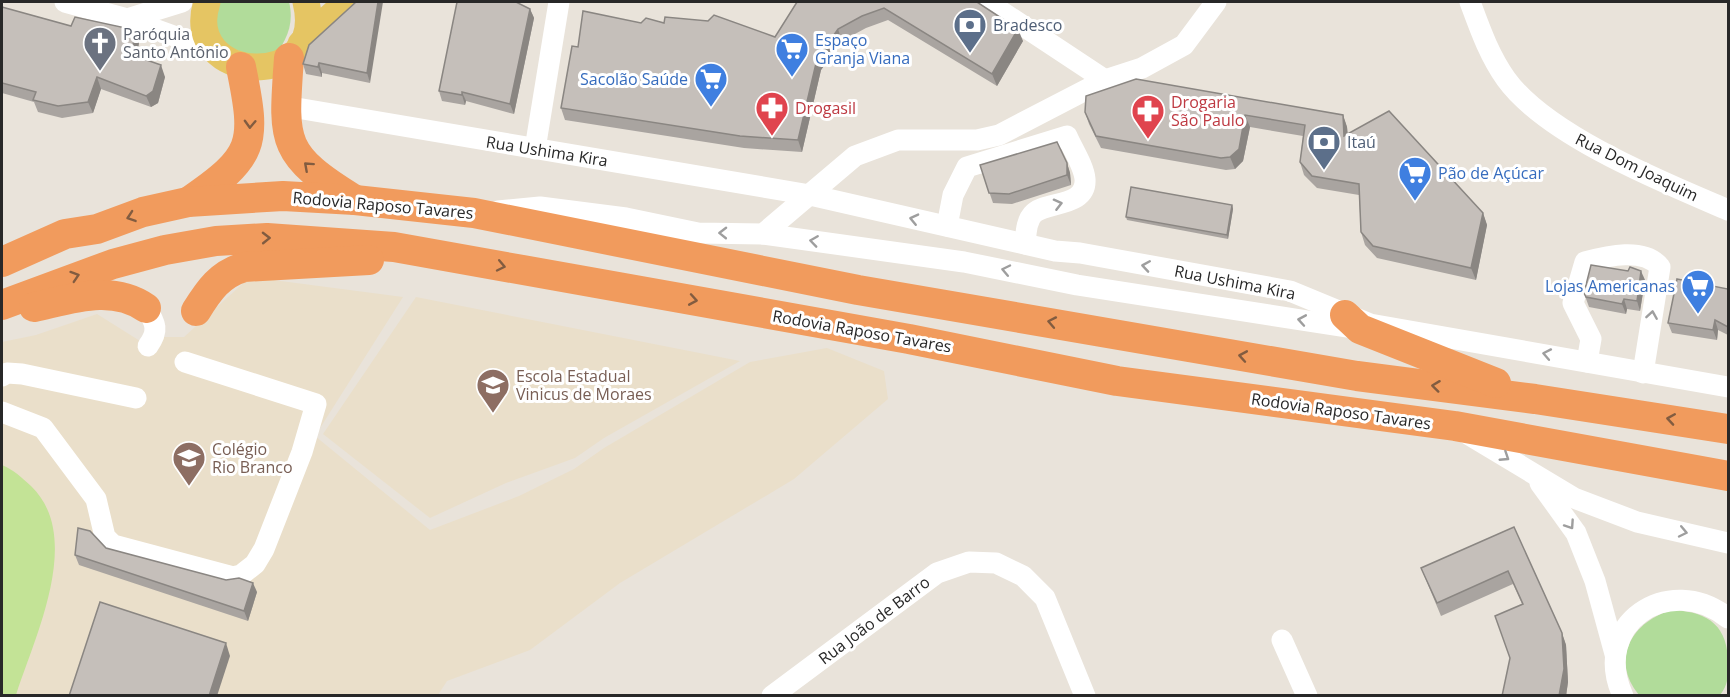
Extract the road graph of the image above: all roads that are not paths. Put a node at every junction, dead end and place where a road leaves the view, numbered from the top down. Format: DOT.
graph roads {
  1 [pos="64,2"];
  2 [pos="182,2"];
  3 [pos="207,2"];
  4 [pos="306,2"];
  5 [pos="347,2"];
  6 [pos="559,2"];
  7 [pos="987,2"];
  8 [pos="1216,2"];
  9 [pos="1470,2"];
  10 [pos="116,12"];
  11 [pos="295,51"];
  12 [pos="229,59"];
  13 [pos="1105,80"];
  14 [pos="285,106"];
  15 [pos="535,149"];
  16 [pos="810,195"];
  17 [pos="355,200"];
  18 [pos="188,202"];
  19 [pos="1728,210"];
  20 [pos="474,213"];
  21 [pos="947,226"];
  22 [pos="763,234"];
  23 [pos="1025,244"];
  24 [pos="451,255"];
  25 [pos="2,262"];
  26 [pos="2,305"];
  27 [pos="146,308"];
  28 [pos="196,310"];
  29 [pos="2,314"];
  30 [pos="1352,322"];
  31 [pos="148,346"];
  32 [pos="185,362"];
  33 [pos="1587,362"];
  34 [pos="1643,373"];
  35 [pos="2,376"];
  36 [pos="1728,387"];
  37 [pos="136,398"];
  38 [pos="1534,399"];
  39 [pos="2,412"];
  40 [pos="1455,426"];
  41 [pos="1728,429"];
  42 [pos="1728,476"];
  43 [pos="1537,478"];
  44 [pos="1728,543"];
  45 [pos="1728,617"];
  46 [pos="1282,640"];
  47 [pos="1615,657"];
  48 [pos="772,696"];
  49 [pos="1085,696"];
  50 [pos="1307,696"];
  51 [pos="1611,696"];
  52 [pos="1623,696"];
  1 -- 10 [label="street"];
  2 -- 10 [label="street"];
  3 -- 12 [label="main road"];
  4 -- 11 [label="main road"];
  5 -- 11 [label="main road"];
  6 -- 15 [label="street"];
  7 -- 13 [label="street"];
  8 -- 13 [label="street"];
  9 -- 19 [label="street, Rua Dom Joaquim"];
  10 -- 12 [label="street"];
  11 -- 12 [label="main road"];
  11 -- 14 [label="highway"];
  12 -- 18 [label="highway, one-way"];
  13 -- 16 [label="street"];
  14 -- 15 [label="street, Rua Ushima Kira"];
  17 -- 14 [label="highway, one-way"];
  15 -- 16 [label="street, Rua Ushima Kira"];
  21 -- 16 [label="street, Rua Ushima Kira, one-way"];
  16 -- 22 [label="street"];
  17 -- 18 [label="highway, Rodovia Raposo Tavares"];
  17 -- 20 [label="highway, Rodovia Raposo Tavares"];
  18 -- 25 [label="highway, Rodovia Raposo Tavares, one-way"];
  22 -- 20 [label="street, one-way"];
  38 -- 20 [label="highway, Rodovia Raposo Tavares, one-way"];
  21 -- 23 [label="street, Rua Ushima Kira"];
  23 -- 21 [label="street, one-way"];
  30 -- 22 [label="street, one-way"];
  30 -- 23 [label="street, Rua Ushima Kira, one-way"];
  26 -- 24 [label="highway, Rodovia Raposo Tavares, one-way"];
  24 -- 28 [label="highway"];
  24 -- 40 [label="highway, Rodovia Raposo Tavares, one-way"];
  27 -- 29 [label="highway"];
  27 -- 31 [label="street"];
  33 -- 30 [label="street, Rua Ushima Kira, one-way"];
  30 -- 38 [label="highway"];
  32 -- 39 [label="street"];
  33 -- 34 [label="street, Rua Ushima Kira"];
  34 -- 33 [label="street, one-way"];
  34 -- 36 [label="street, Rua Ushima Kira"];
  35 -- 37 [label="street"];
  41 -- 38 [label="highway, Rodovia Raposo Tavares, one-way"];
  40 -- 42 [label="highway, Rodovia Raposo Tavares"];
  40 -- 43 [label="street, one-way"];
  43 -- 44 [label="street, one-way"];
  43 -- 47 [label="street, one-way"];
  45 -- 47 [label="street"];
  46 -- 50 [label="street"];
  47 -- 51 [label="street"];
  47 -- 52 [label="street"];
  48 -- 49 [label="street, Rua João de Barro"];
}
